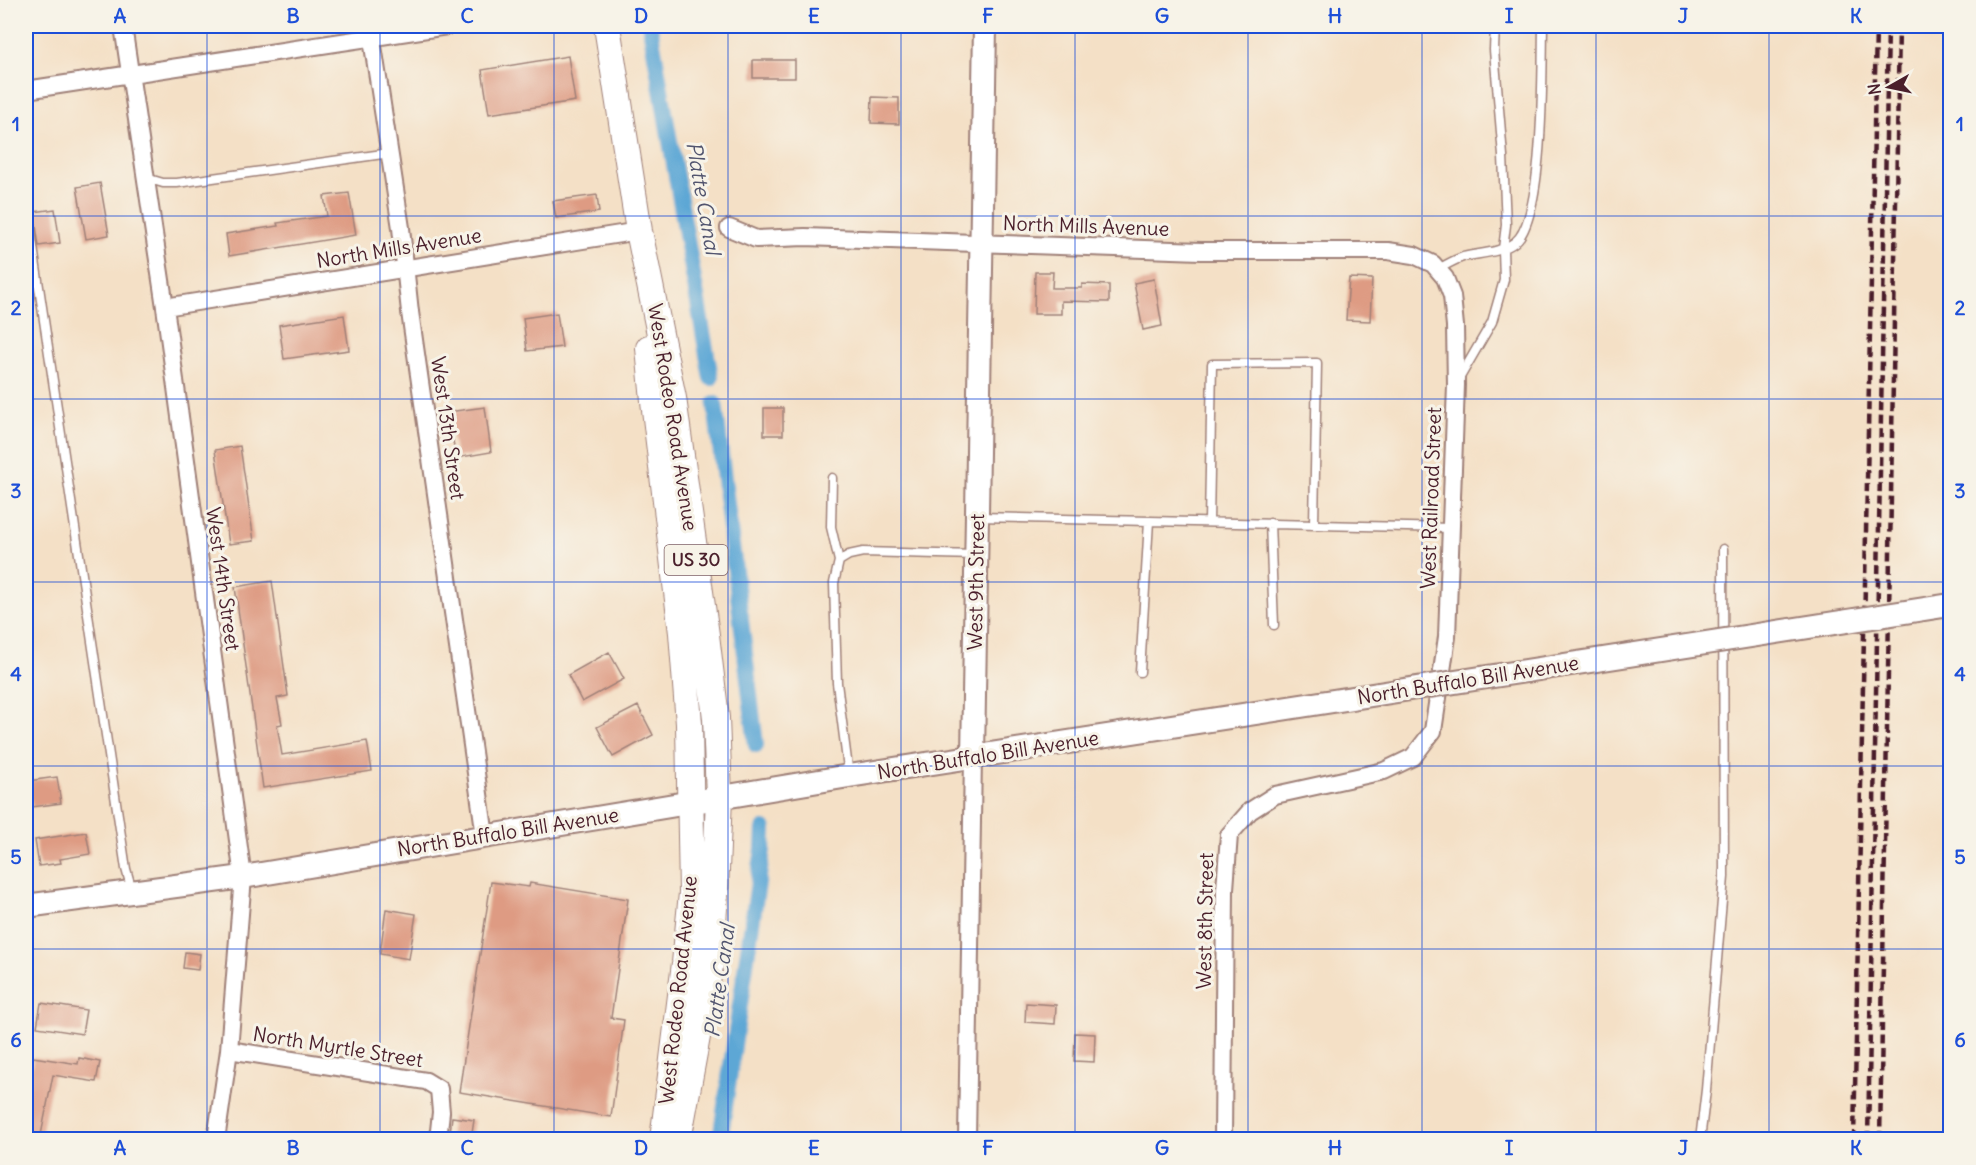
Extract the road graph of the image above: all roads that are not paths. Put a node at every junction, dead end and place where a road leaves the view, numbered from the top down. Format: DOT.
graph roads {
  1 [pos="123,26"];
  2 [pos="447,26"];
  3 [pos="607,26"];
  4 [pos="986,26"];
  5 [pos="1495,26"];
  6 [pos="1543,26"];
  7 [pos="371,32"];
  8 [pos="131,74"];
  9 [pos="26,90"];
  10 [pos="390,153"];
  11 [pos="146,178"];
  12 [pos="26,200"];
  13 [pos="729,228"];
  14 [pos="639,231"];
  15 [pos="982,244"];
  16 [pos="1503,249"];
  17 [pos="406,268"];
  18 [pos="1438,269"];
  19 [pos="165,307"];
  20 [pos="1456,385"];
  21 [pos="832,478"];
  22 [pos="977,517"];
  23 [pos="1149,521"];
  24 [pos="1209,522"];
  25 [pos="1270,523"];
  26 [pos="1314,524"];
  27 [pos="1451,528"];
  28 [pos="1723,549"];
  29 [pos="976,555"];
  30 [pos="839,561"];
  31 [pos="1950,605"];
  32 [pos="1274,625"];
  33 [pos="1140,672"];
  34 [pos="1433,731"];
  35 [pos="973,757"];
  36 [pos="849,776"];
  37 [pos="719,798"];
  38 [pos="690,802"];
  39 [pos="485,836"];
  40 [pos="243,877"];
  41 [pos="132,891"];
  42 [pos="26,906"];
  43 [pos="229,1050"];
  44 [pos="216,1140"];
  45 [pos="438,1140"];
  46 [pos="663,1140"];
  47 [pos="678,1140"];
  48 [pos="967,1140"];
  49 [pos="1223,1140"];
  50 [pos="1700,1140"];
  1 -- 8 [label="street, West 14th Street"];
  2 -- 7 [label="street"];
  3 -- 14 [label="main road, West Rodeo Road Avenue / US 30"];
  4 -- 15 [label="street, West 9th Street"];
  5 -- 16 [label="lane"];
  6 -- 16 [label="lane"];
  7 -- 8 [label="street"];
  7 -- 10 [label="street, West 13th Street"];
  8 -- 9 [label="street"];
  8 -- 11 [label="street, West 14th Street"];
  10 -- 11 [label="lane"];
  10 -- 17 [label="street, West 13th Street"];
  11 -- 19 [label="street, West 14th Street"];
  12 -- 41 [label="lane"];
  13 -- 15 [label="street, North Mills Avenue"];
  14 -- 17 [label="street, North Mills Avenue"];
  14 -- 37 [label="main road, West Rodeo Road Avenue / US 30"];
  14 -- 38 [label="main road, West Rodeo Road Avenue / US 30"];
  15 -- 18 [label="street, North Mills Avenue"];
  15 -- 22 [label="street, West 9th Street"];
  16 -- 18 [label="lane"];
  16 -- 20 [label="lane"];
  17 -- 19 [label="street, North Mills Avenue"];
  17 -- 39 [label="street, West 13th Street"];
  18 -- 20 [label="street, West Railroad Street"];
  19 -- 40 [label="street, West 14th Street"];
  20 -- 27 [label="street, West Railroad Street"];
  21 -- 30 [label="lane"];
  22 -- 23 [label="lane"];
  22 -- 29 [label="street, West 9th Street"];
  23 -- 24 [label="lane"];
  23 -- 33 [label="lane"];
  24 -- 25 [label="lane"];
  24 -- 26 [label="lane"];
  25 -- 26 [label="lane"];
  25 -- 32 [label="lane"];
  26 -- 27 [label="lane"];
  27 -- 34 [label="street, West Railroad Street"];
  28 -- 50 [label="lane"];
  29 -- 30 [label="lane"];
  29 -- 35 [label="street, West 9th Street"];
  30 -- 36 [label="lane"];
  31 -- 35 [label="street, North Buffalo Bill Avenue, bridge"];
  34 -- 49 [label="street, West 8th Street"];
  35 -- 36 [label="street, North Buffalo Bill Avenue"];
  35 -- 48 [label="street, West 9th Street"];
  36 -- 37 [label="street, North Buffalo Bill Avenue"];
  37 -- 38 [label="street, North Buffalo Bill Avenue"];
  37 -- 47 [label="main road, West Rodeo Road Avenue / US 30"];
  38 -- 39 [label="street, North Buffalo Bill Avenue"];
  38 -- 46 [label="main road, West Rodeo Road Avenue / US 30"];
  39 -- 40 [label="street, North Buffalo Bill Avenue"];
  40 -- 41 [label="street, North Buffalo Bill Avenue"];
  40 -- 43 [label="street, West 14th Street"];
  41 -- 42 [label="street, North Buffalo Bill Avenue"];
  43 -- 44 [label="street, West 14th Street"];
  43 -- 45 [label="street, North Myrtle Street"];
}
